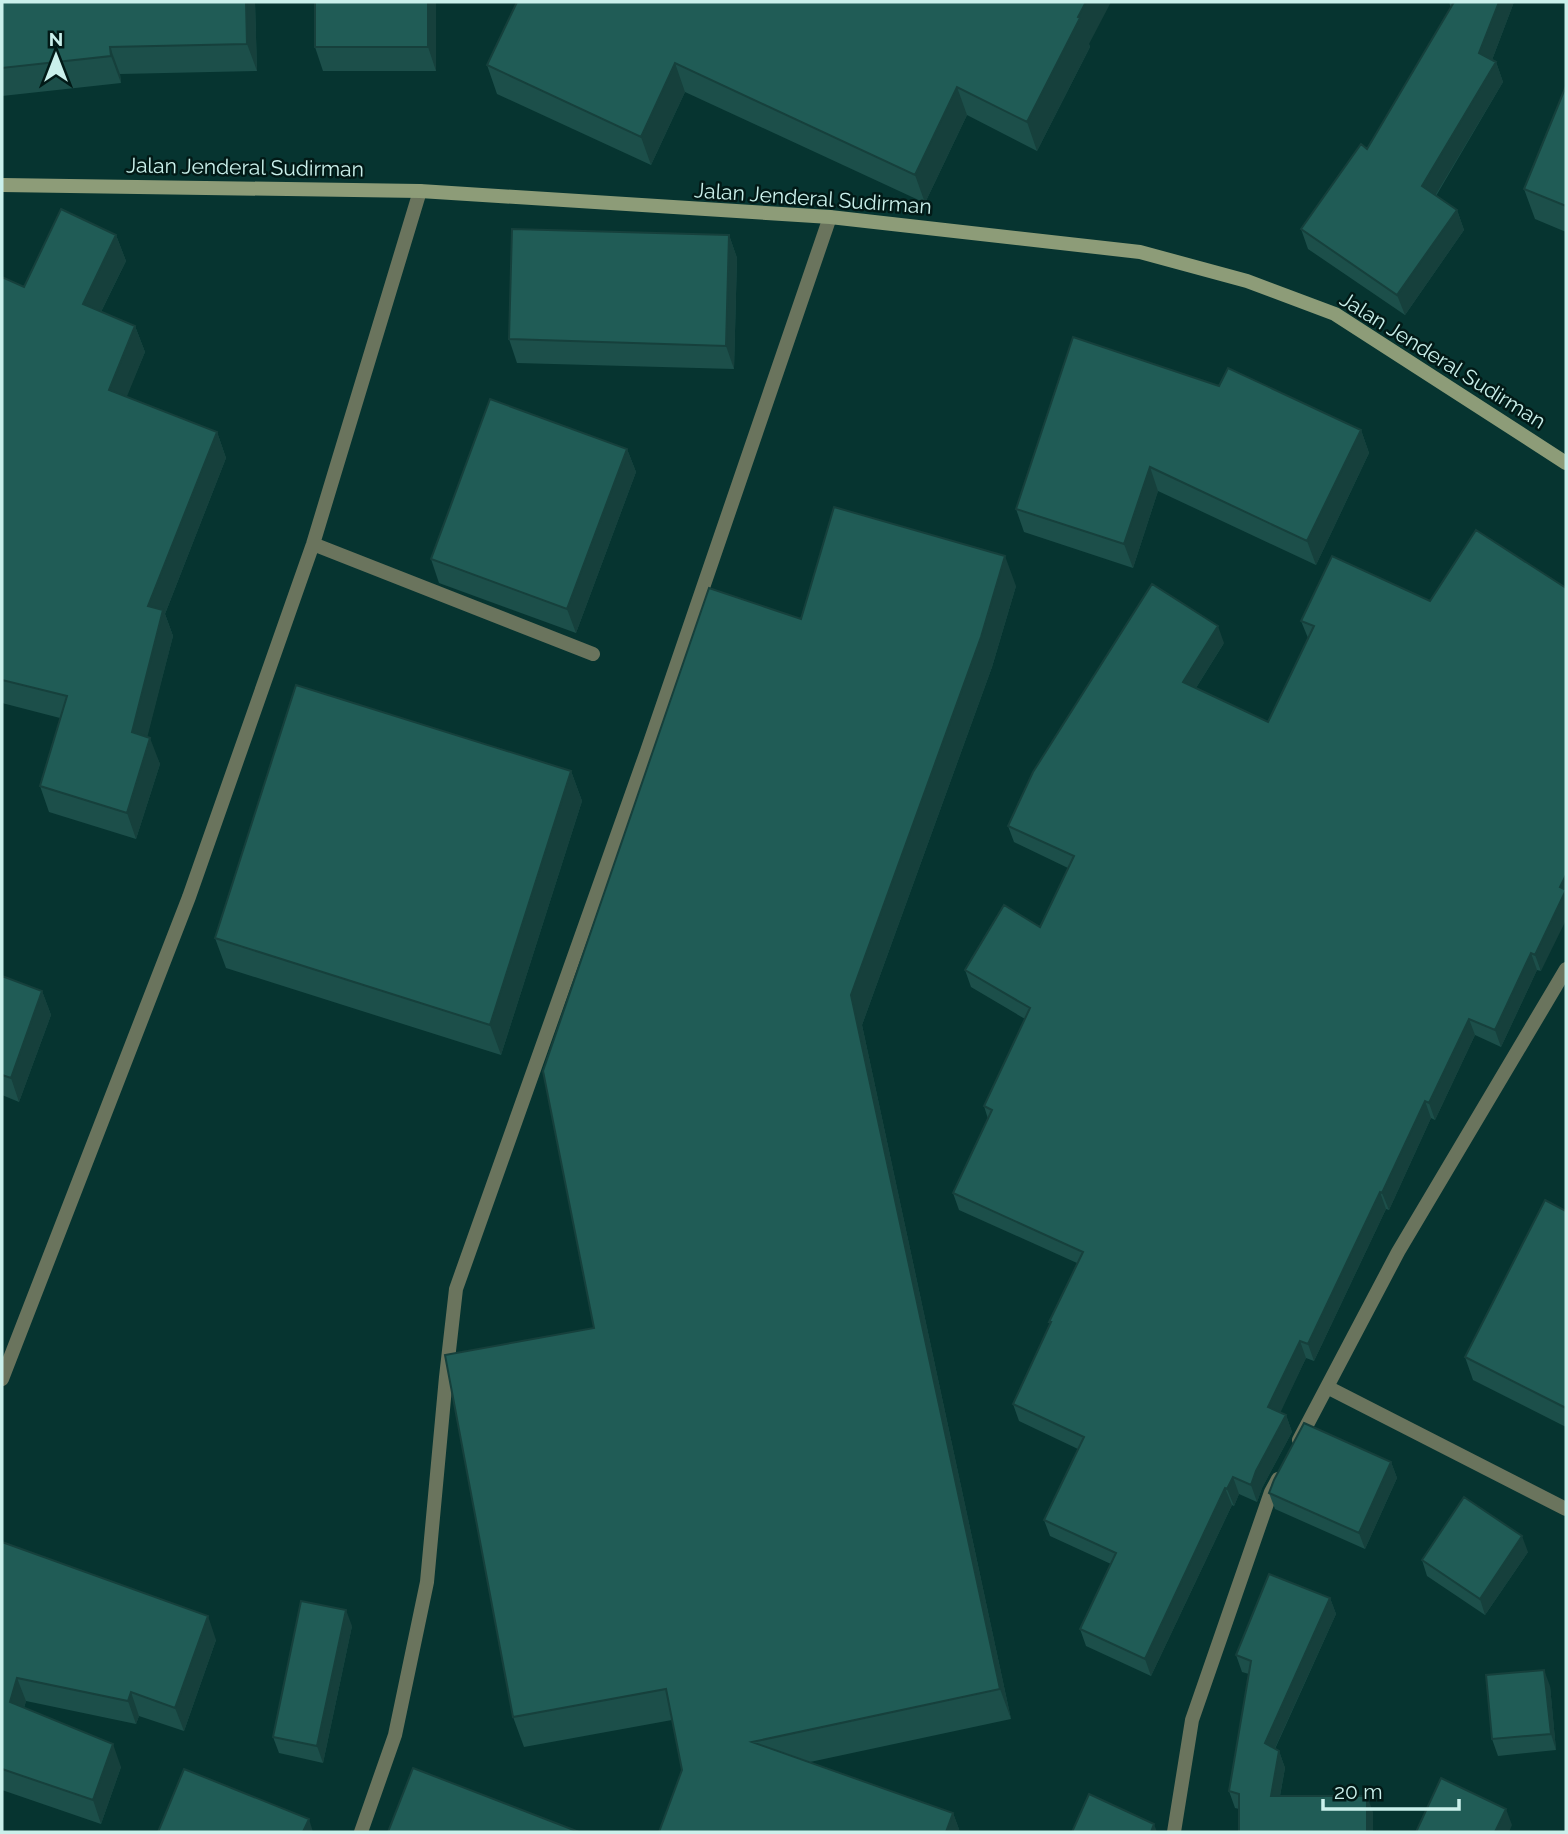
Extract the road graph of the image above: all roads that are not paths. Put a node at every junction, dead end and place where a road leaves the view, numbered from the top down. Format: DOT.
graph roads {
  1 [pos="2,185"];
  2 [pos="420,191"];
  3 [pos="830,217"];
  4 [pos="1566,463"];
  5 [pos="313,544"];
  6 [pos="593,654"];
  7 [pos="1566,970"];
  8 [pos="2,1379"];
  9 [pos="1327,1387"];
  10 [pos="1566,1509"];
  11 [pos="361,1832"];
  12 [pos="1174,1832"];
  1 -- 2 [label="main road, Jalan Jenderal Sudirman"];
  2 -- 3 [label="main road, Jalan Jenderal Sudirman"];
  2 -- 5 [label="street"];
  3 -- 4 [label="main road, Jalan Jenderal Sudirman"];
  3 -- 11 [label="street"];
  5 -- 6 [label="street"];
  5 -- 8 [label="street"];
  7 -- 9 [label="street"];
  9 -- 10 [label="street"];
  9 -- 12 [label="street"];
}
